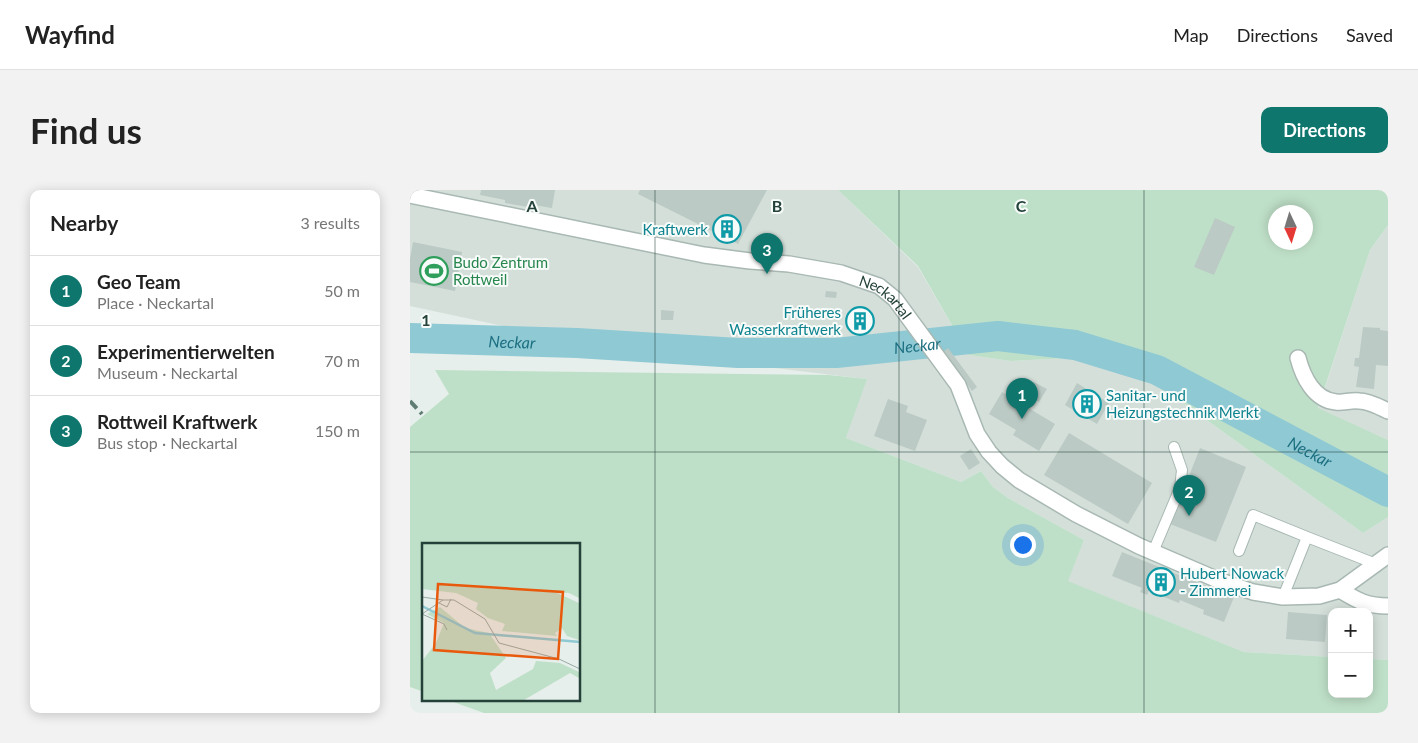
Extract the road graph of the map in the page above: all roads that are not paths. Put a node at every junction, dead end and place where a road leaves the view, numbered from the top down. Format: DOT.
graph roads {
  1 [pos="410,194"];
  2 [pos="1298,358"];
  3 [pos="1388,411"];
  4 [pos="1174,447"];
  5 [pos="1307,537"];
  6 [pos="1238,551"];
  7 [pos="1153,552"];
  8 [pos="1382,559"];
  9 [pos="1340,590"];
  10 [pos="1283,598"];
  11 [pos="1388,606"];
  1 -- 7 [label="street, Neckartal"];
  2 -- 3 [label="street"];
  4 -- 7 [label="lane"];
  5 -- 6 [label="lane"];
  5 -- 8 [label="lane"];
  5 -- 10 [label="lane"];
  7 -- 10 [label="street, Neckartal"];
  8 -- 9 [label="street, Neckartal"];
  9 -- 10 [label="street, Neckartal"];
  9 -- 11 [label="street"];
}
